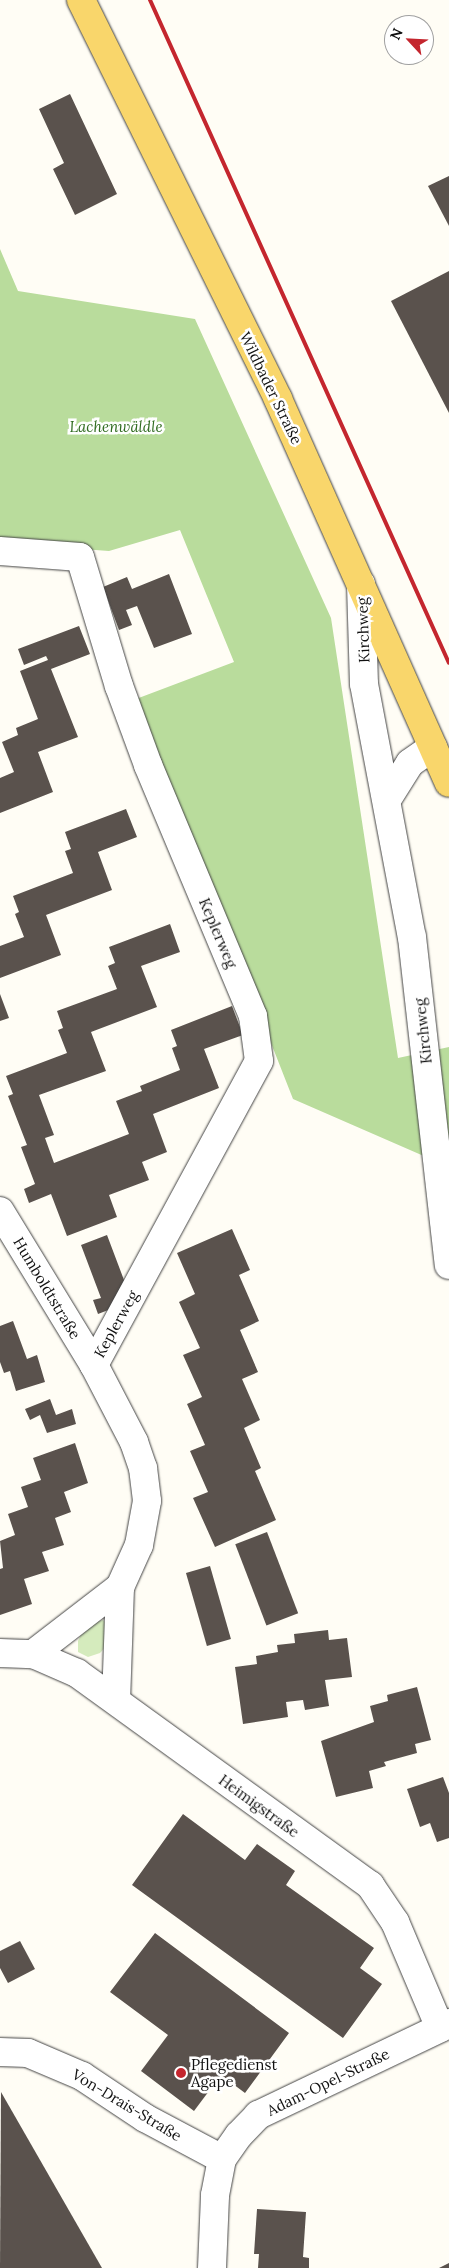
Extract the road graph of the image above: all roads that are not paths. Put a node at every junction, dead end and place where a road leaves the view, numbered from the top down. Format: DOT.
graph roads {
  1 [pos="81,0"];
  2 [pos="0,551"];
  3 [pos="361,580"];
  4 [pos="433,746"];
  5 [pos="449,783"];
  6 [pos="388,798"];
  7 [pos="0,1211"];
  8 [pos="449,1264"];
  9 [pos="94,1365"];
  10 [pos="120,1587"];
  11 [pos="0,1653"];
  12 [pos="33,1654"];
  13 [pos="116,1700"];
  14 [pos="444,2025"];
  15 [pos="0,2052"];
  16 [pos="222,2159"];
  17 [pos="212,2268"];
  1 -- 3 [label="main road, Wildbader Straße"];
  2 -- 9 [label="street, Keplerweg"];
  3 -- 4 [label="main road, Wildbader Straße"];
  3 -- 6 [label="street, Kirchweg"];
  4 -- 5 [label="main road, Wildbader Straße"];
  4 -- 6 [label="street"];
  6 -- 8 [label="street, Kirchweg"];
  7 -- 9 [label="street, Humboldtstraße"];
  9 -- 10 [label="street, Humboldtstraße"];
  10 -- 12 [label="street, Humboldtstraße"];
  10 -- 13 [label="street, Humboldtstraße"];
  11 -- 12 [label="street, Heimigstraße"];
  12 -- 13 [label="street, Heimigstraße"];
  13 -- 14 [label="street, Heimigstraße"];
  14 -- 16 [label="street, Adam-Opel-Straße"];
  15 -- 16 [label="street, Von-Drais-Straße"];
  16 -- 17 [label="street, Adam-Opel-Straße"];
}
